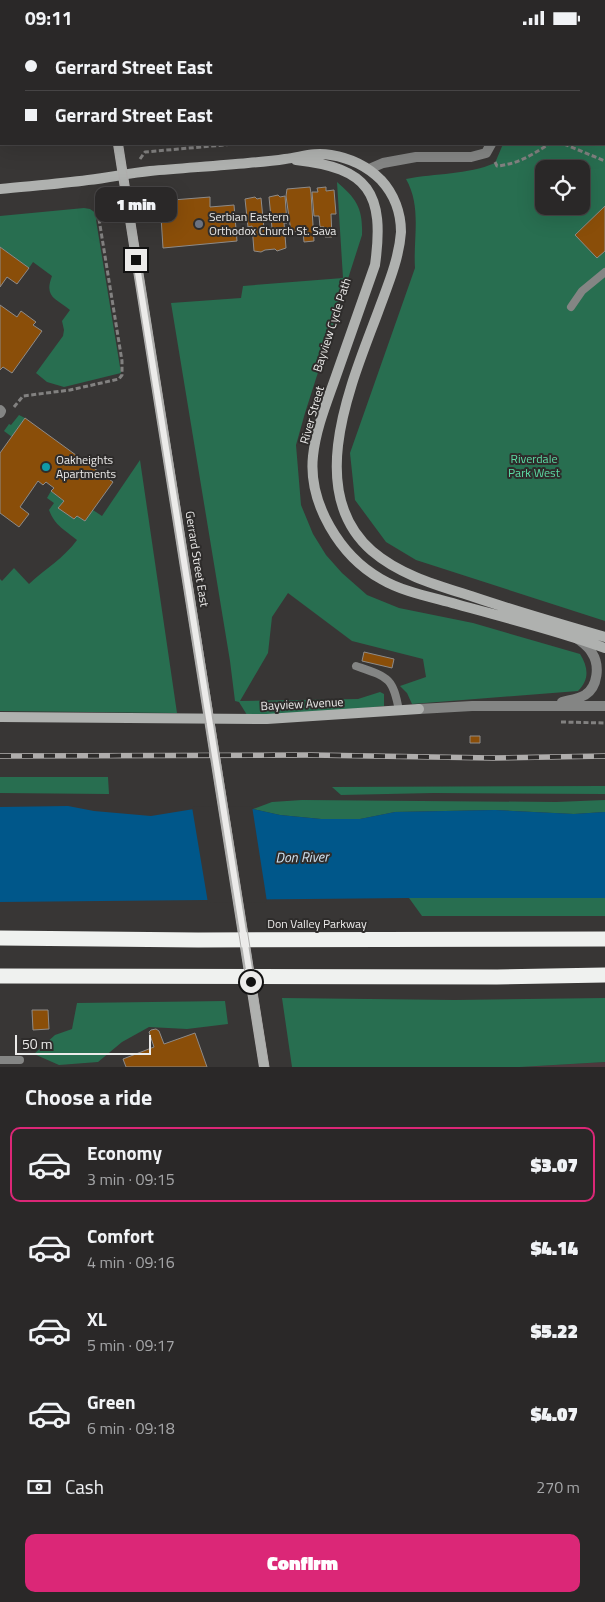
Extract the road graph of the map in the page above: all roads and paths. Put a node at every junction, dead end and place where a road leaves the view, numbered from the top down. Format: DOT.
graph roads {
  1 [pos="118,145"];
  2 [pos="224,145"];
  3 [pos="490,145"];
  4 [pos="548,145"];
  5 [pos="566,145"];
  6 [pos="287,159"];
  7 [pos="494,161"];
  8 [pos="605,161"];
  9 [pos="369,169"];
  10 [pos="127,174"];
  11 [pos="0,189"];
  12 [pos="102,213"];
  13 [pos="605,272"];
  14 [pos="571,307"];
  15 [pos="14,407"];
  16 [pos="575,637"];
  17 [pos="605,637"];
  18 [pos="605,648"];
  19 [pos="356,666"];
  20 [pos="546,706"];
  21 [pos="605,706"];
  22 [pos="419,709"];
  23 [pos="399,711"];
  24 [pos="0,717"];
  25 [pos="0,938"];
  26 [pos="605,939"];
  27 [pos="605,975"];
  28 [pos="0,977"];
  29 [pos="0,1060"];
  30 [pos="20,1060"];
  31 [pos="264,1063"];
  1 -- 10 [label="main road, Gerrard Street East"];
  2 -- 10 [label="path"];
  3 -- 9 [label="street"];
  4 -- 7 [label="path"];
  5 -- 8 [label="path"];
  6 -- 9 [label="main road, River Street"];
  6 -- 10 [label="main road, River Street"];
  6 -- 16 [label="main road, River Street"];
  9 -- 17 [label="main road, River Street"];
  10 -- 11 [label="main road, River Street"];
  10 -- 31 [label="main road, Gerrard Street East"];
  12 -- 15 [label="path"];
  13 -- 14 [label="lane"];
  16 -- 18 [label="main road, River Street"];
  16 -- 20 [label="street, River Street"];
  19 -- 23 [label="lane"];
  20 -- 21 [label="street, Bayview Avenue"];
  20 -- 22 [label="street, Bayview Avenue"];
  22 -- 23 [label="main road, Bayview Avenue"];
  23 -- 24 [label="main road, Bayview Avenue"];
  25 -- 26 [label="highway, Don Valley Parkway"];
  27 -- 28 [label="highway"];
  29 -- 30 [label="lane"];
}
